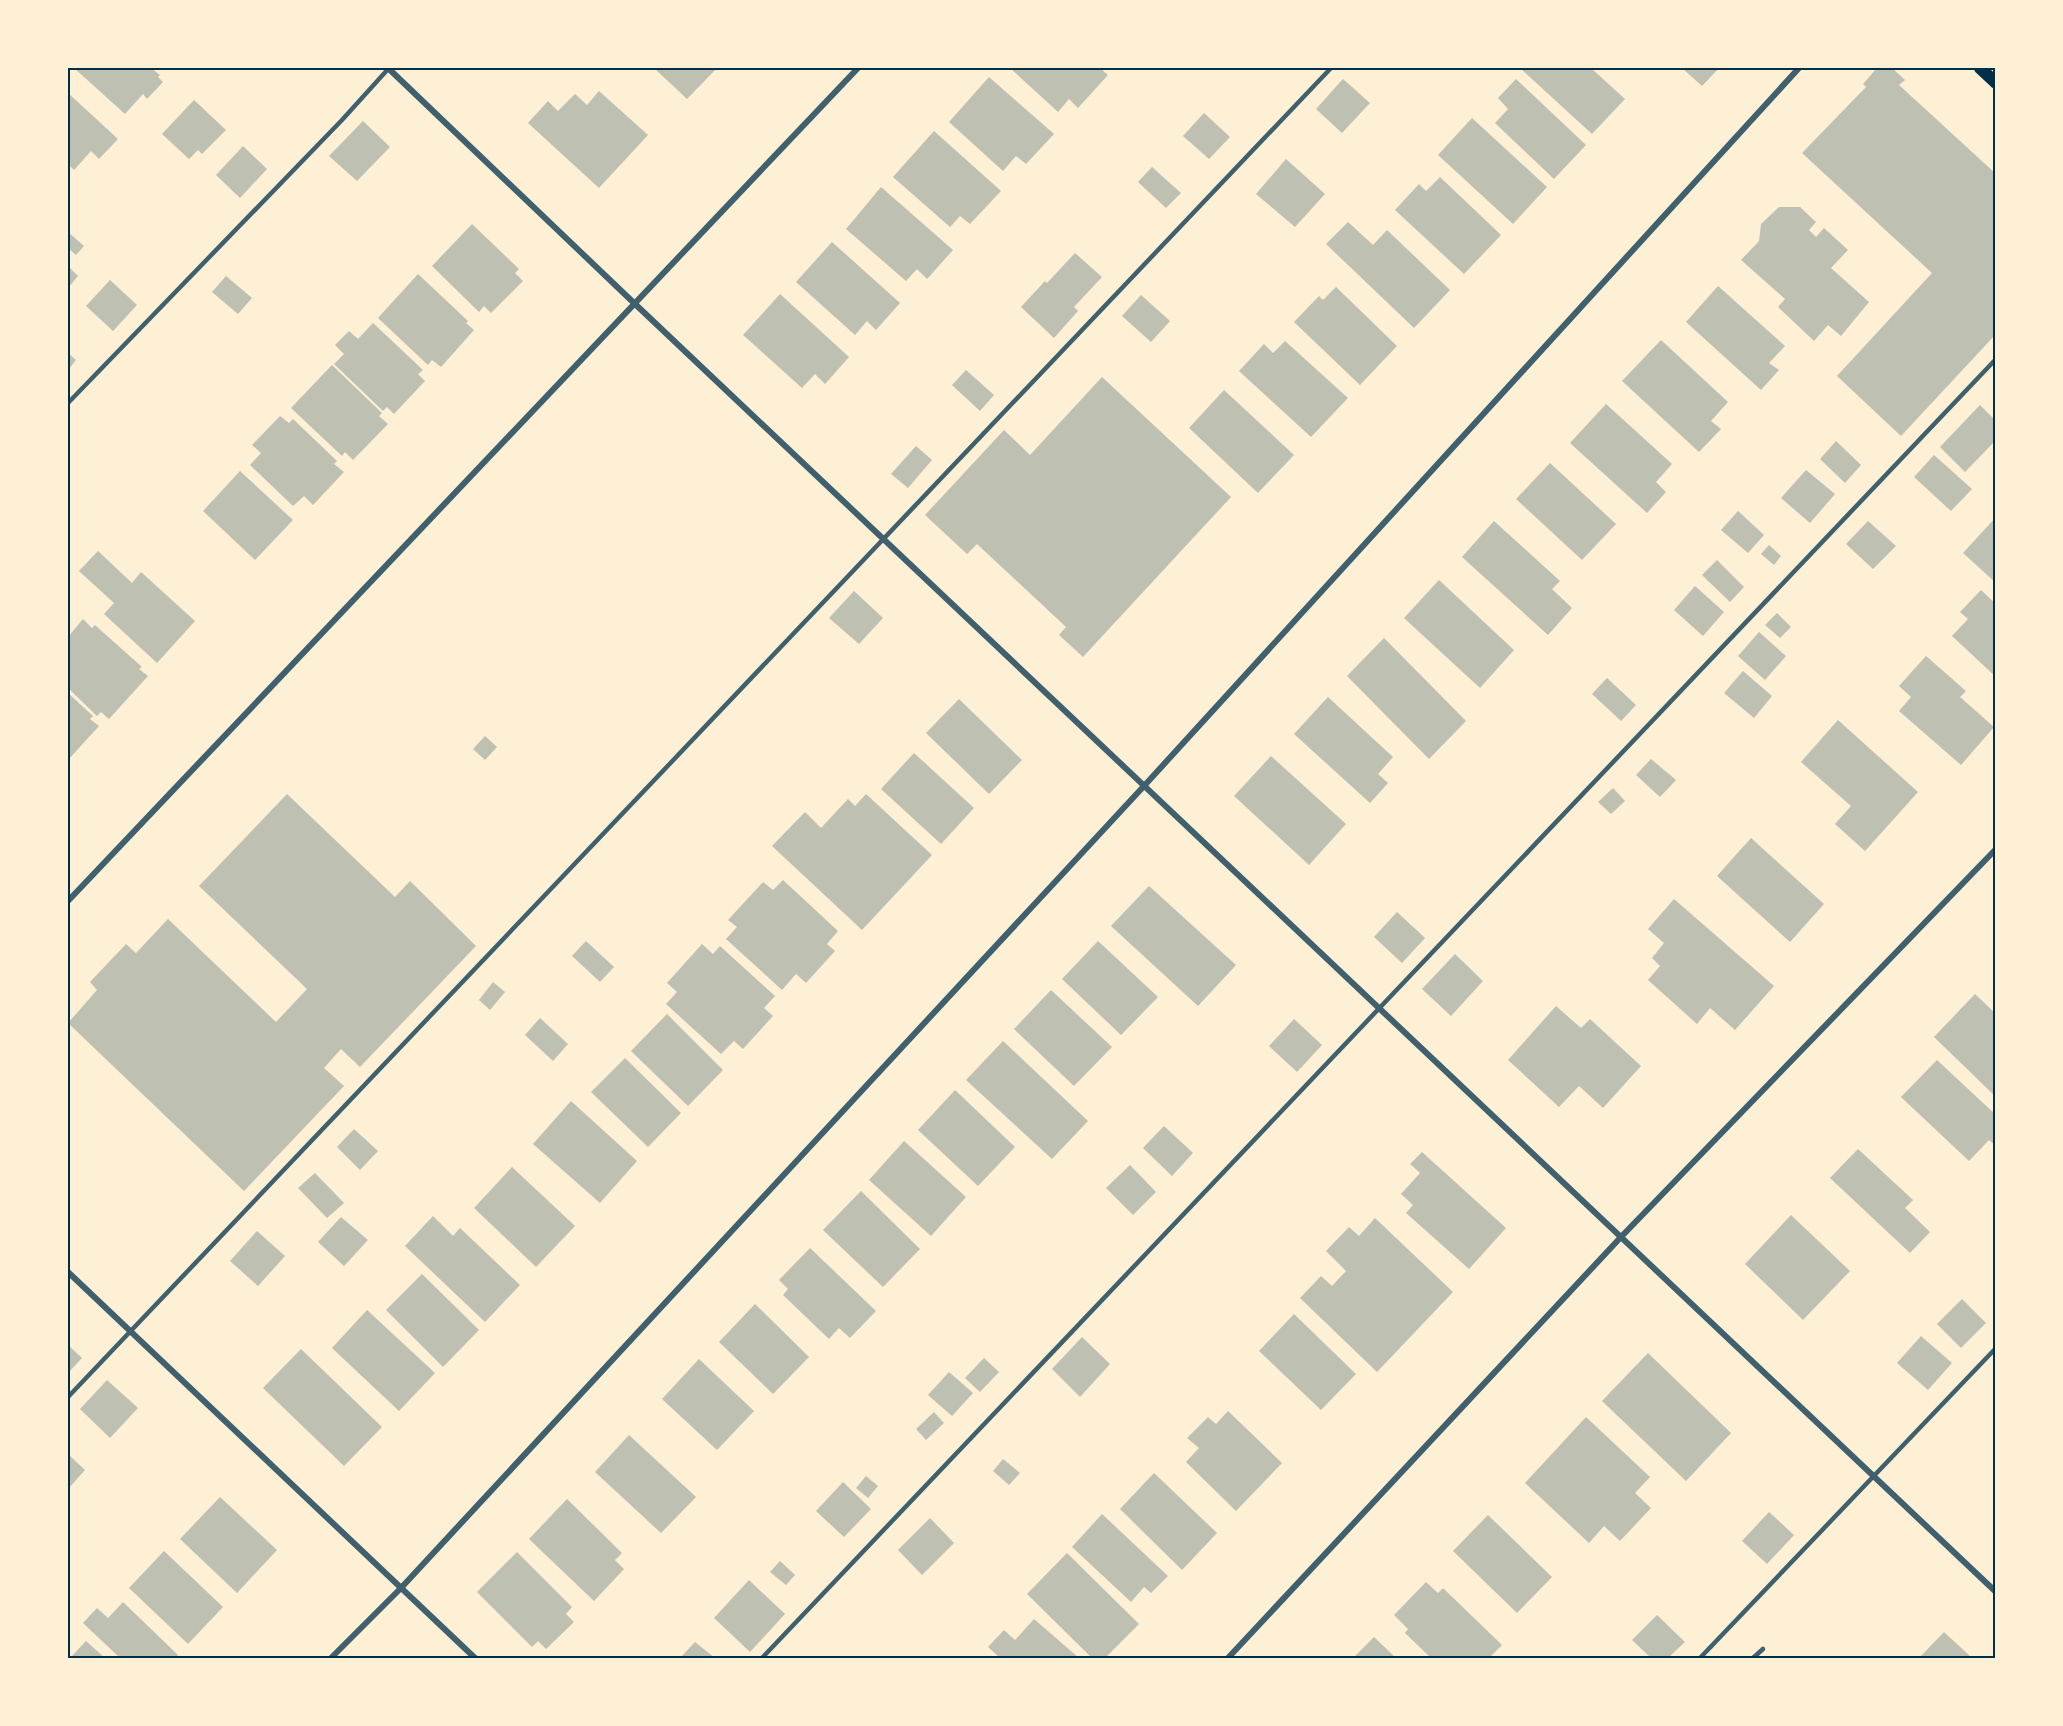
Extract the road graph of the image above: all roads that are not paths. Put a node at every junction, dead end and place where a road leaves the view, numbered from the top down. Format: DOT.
graph roads {
  1 [pos="389,68"];
  2 [pos="858,68"];
  3 [pos="1331,68"];
  4 [pos="1799,68"];
  5 [pos="1980,68"];
  6 [pos="1995,83"];
  7 [pos="634,303"];
  8 [pos="1995,359"];
  9 [pos="68,403"];
  10 [pos="883,538"];
  11 [pos="1144,786"];
  12 [pos="1995,849"];
  13 [pos="68,901"];
  14 [pos="1378,1007"];
  15 [pos="1621,1237"];
  16 [pos="68,1272"];
  17 [pos="129,1332"];
  18 [pos="1995,1348"];
  19 [pos="68,1397"];
  20 [pos="1873,1476"];
  21 [pos="401,1588"];
  22 [pos="1995,1592"];
  23 [pos="1762,1649"];
  24 [pos="331,1659"];
  25 [pos="475,1659"];
  26 [pos="762,1659"];
  27 [pos="1228,1659"];
  28 [pos="1700,1659"];
  29 [pos="1753,1659"];
  1 -- 7 [label="street"];
  1 -- 9 [label="lane"];
  2 -- 7 [label="street"];
  3 -- 10 [label="lane"];
  4 -- 11 [label="street"];
  5 -- 6 [label="main road"];
  7 -- 10 [label="street"];
  7 -- 13 [label="street"];
  8 -- 14 [label="lane"];
  10 -- 11 [label="street"];
  10 -- 17 [label="lane"];
  11 -- 14 [label="street"];
  11 -- 21 [label="street"];
  12 -- 15 [label="street"];
  14 -- 15 [label="street"];
  14 -- 26 [label="lane"];
  15 -- 20 [label="street"];
  15 -- 27 [label="street"];
  16 -- 17 [label="street"];
  17 -- 19 [label="lane"];
  17 -- 21 [label="street"];
  18 -- 20 [label="lane"];
  20 -- 22 [label="street"];
  20 -- 28 [label="lane"];
  21 -- 24 [label="street"];
  21 -- 25 [label="street"];
  23 -- 29 [label="lane"];
}
